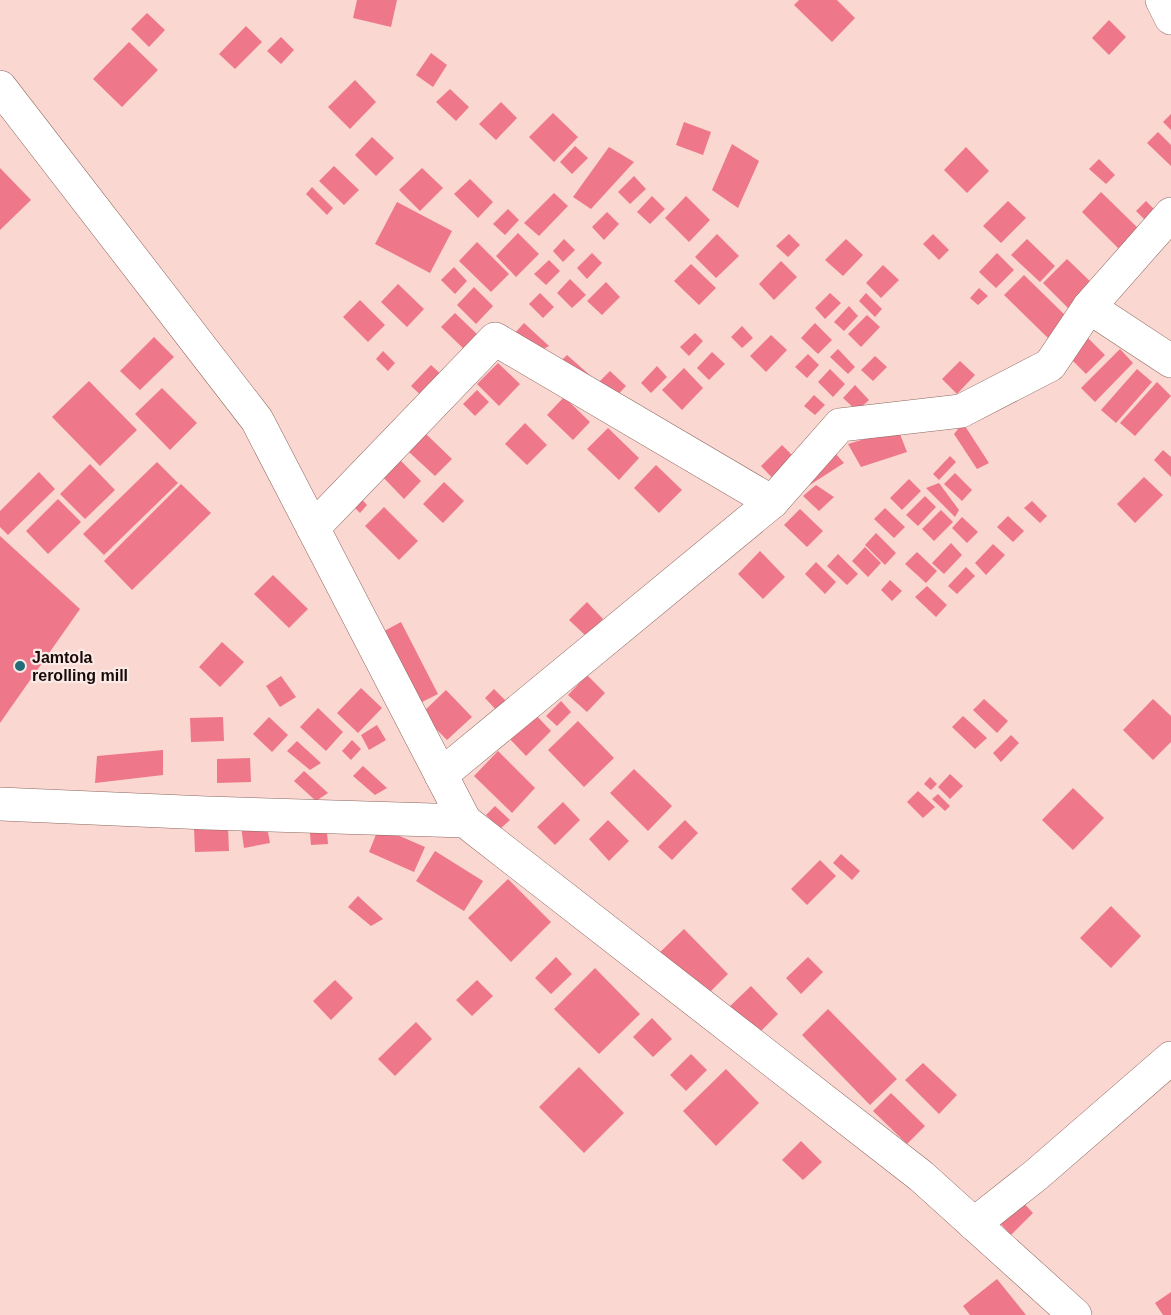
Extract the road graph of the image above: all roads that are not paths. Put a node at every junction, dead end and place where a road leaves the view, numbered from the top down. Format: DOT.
graph roads {
  1 [pos="1162,0"];
  2 [pos="1171,18"];
  3 [pos="0,87"];
  4 [pos="1171,214"];
  5 [pos="1089,307"];
  6 [pos="1171,361"];
  7 [pos="772,502"];
  8 [pos="313,528"];
  9 [pos="441,775"];
  10 [pos="0,804"];
  11 [pos="465,821"];
  12 [pos="1171,1058"];
  13 [pos="974,1224"];
  14 [pos="1075,1315"];
  1 -- 2 [label="street"];
  3 -- 8 [label="street"];
  4 -- 5 [label="street"];
  5 -- 6 [label="street"];
  5 -- 7 [label="street"];
  7 -- 8 [label="street"];
  7 -- 9 [label="street"];
  8 -- 9 [label="street"];
  9 -- 11 [label="street"];
  10 -- 11 [label="street"];
  11 -- 13 [label="street"];
  12 -- 13 [label="street"];
  13 -- 14 [label="street"];
}
